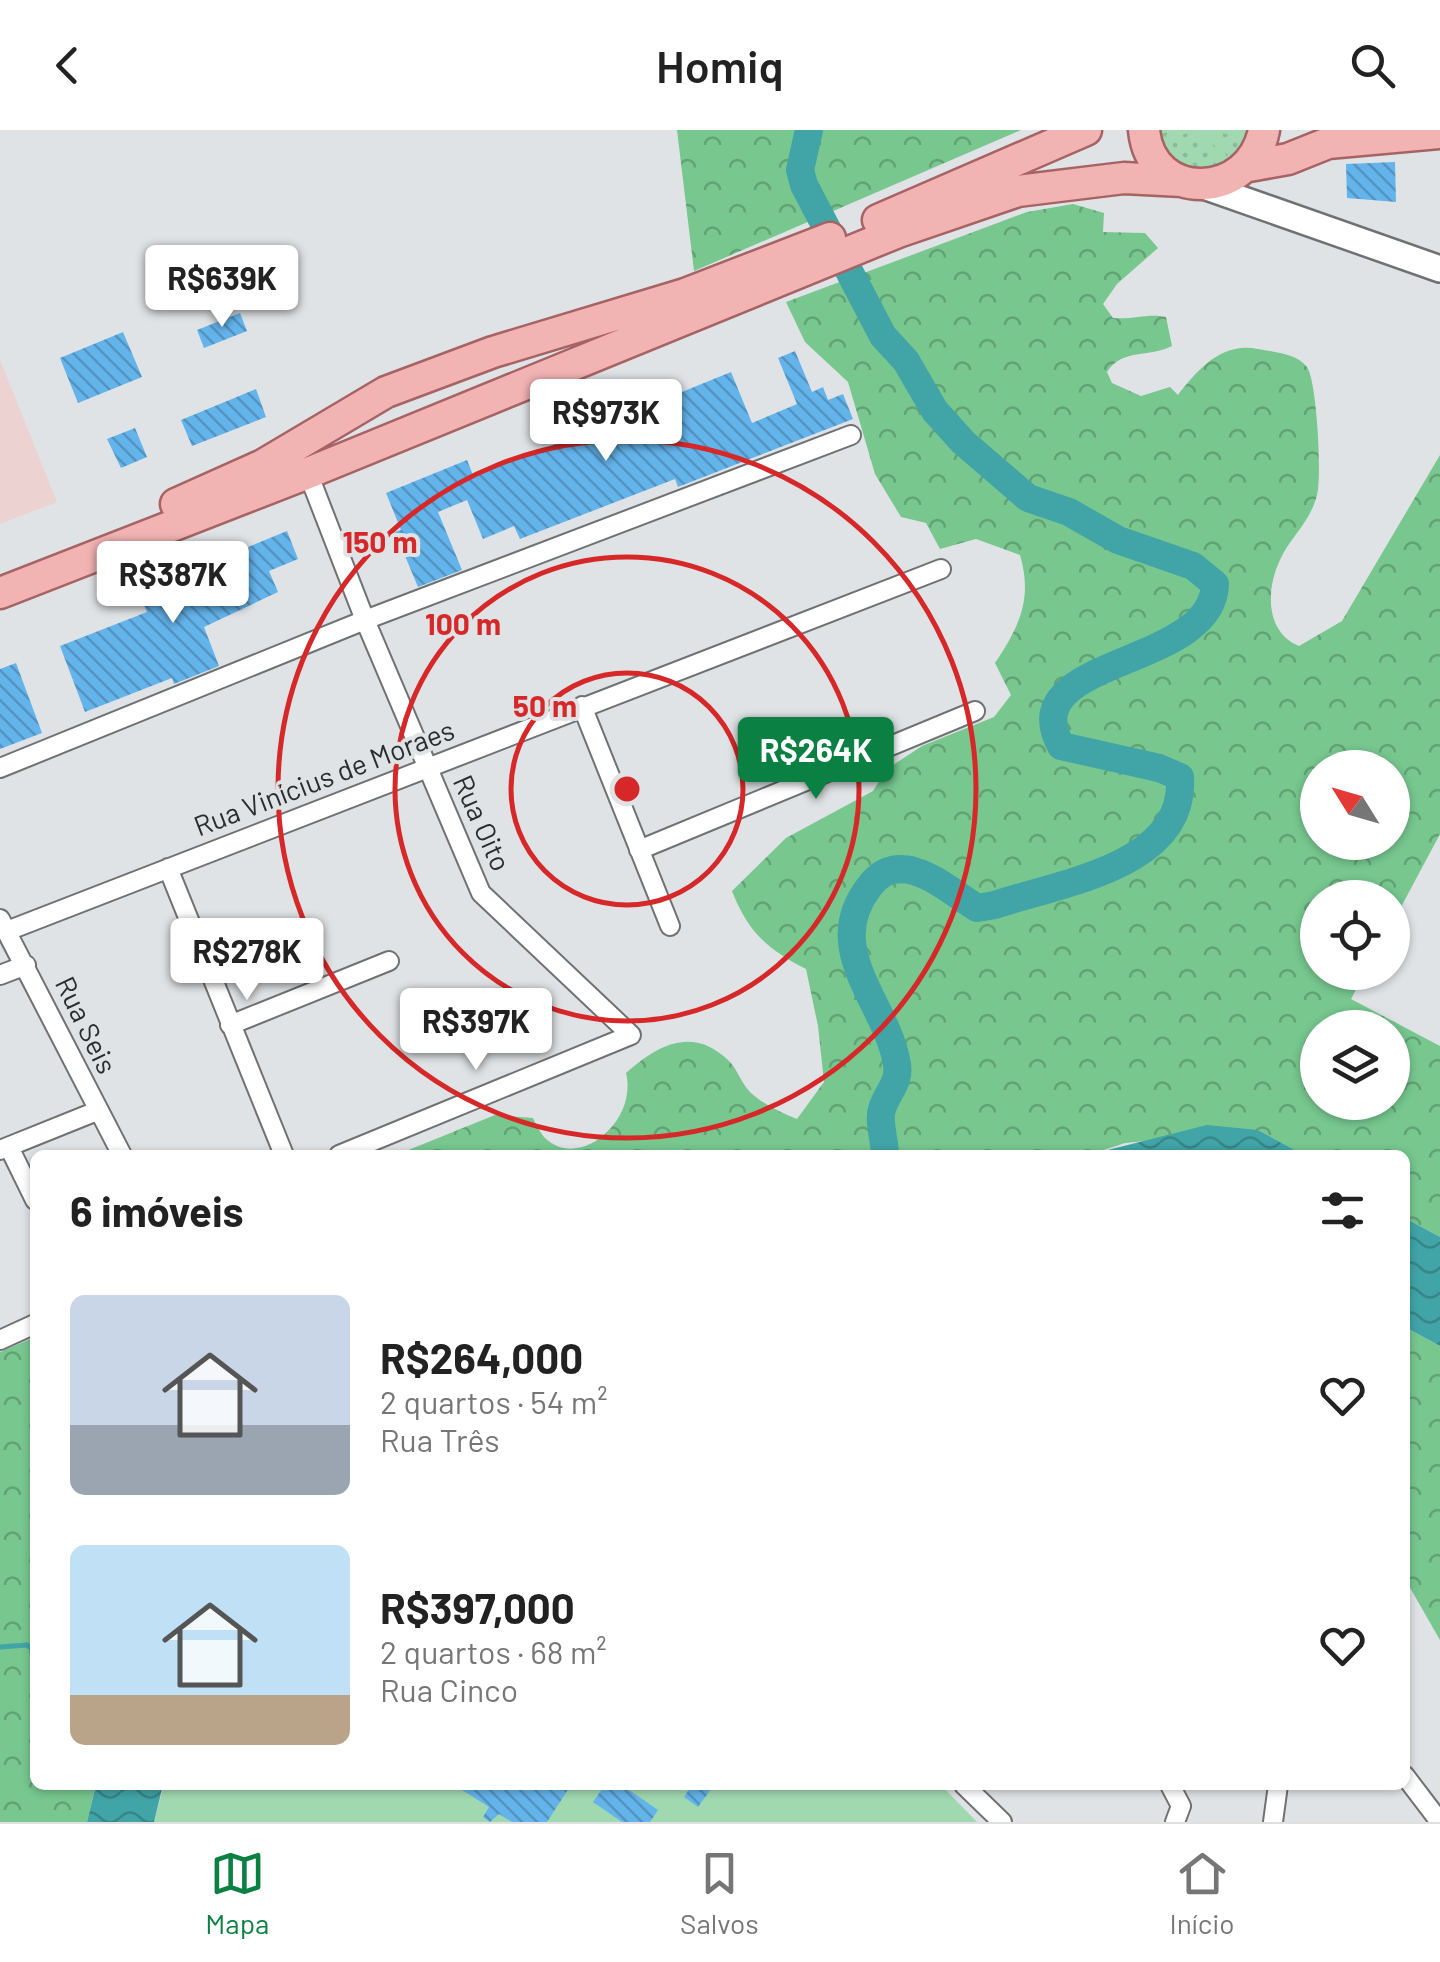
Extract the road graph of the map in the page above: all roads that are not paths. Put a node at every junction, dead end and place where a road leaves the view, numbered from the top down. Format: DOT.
graph roads {
  1 [pos="1086,130"];
  2 [pos="1144,130"];
  3 [pos="1264,130"];
  4 [pos="1440,133"];
  5 [pos="1249,166"];
  6 [pos="1191,183"];
  7 [pos="1253,202"];
  8 [pos="895,224"];
  9 [pos="1440,270"];
  10 [pos="766,274"];
  11 [pos="851,435"];
  12 [pos="308,473"];
  13 [pos="941,569"];
  14 [pos="0,573"];
  15 [pos="0,593"];
  16 [pos="365,620"];
  17 [pos="582,706"];
  18 [pos="974,711"];
  19 [pos="427,767"];
  20 [pos="0,768"];
  21 [pos="639,850"];
  22 [pos="168,868"];
  23 [pos="4,925"];
  24 [pos="670,926"];
  25 [pos="388,961"];
  26 [pos="26,965"];
  27 [pos="0,976"];
  28 [pos="230,1025"];
  29 [pos="98,1111"];
  30 [pos="4,1149"];
  31 [pos="119,1150"];
  32 [pos="282,1150"];
  33 [pos="351,1150"];
  34 [pos="30,1192"];
  35 [pos="30,1326"];
  36 [pos="0,1340"];
  37 [pos="1410,1783"];
  38 [pos="969,1790"];
  39 [pos="1173,1790"];
  40 [pos="1277,1790"];
  41 [pos="1002,1822"];
  42 [pos="1174,1822"];
  43 [pos="1273,1822"];
  44 [pos="1440,1822"];
  1 -- 8 [label="main road"];
  2 -- 6 [label="main road"];
  3 -- 5 [label="main road"];
  4 -- 5 [label="main road"];
  5 -- 6 [label="main road"];
  5 -- 7 [label="street"];
  6 -- 7 [label="street"];
  6 -- 8 [label="main road"];
  7 -- 9 [label="street"];
  8 -- 10 [label="main road"];
  10 -- 12 [label="main road"];
  10 -- 14 [label="main road"];
  11 -- 16 [label="street"];
  12 -- 15 [label="main road"];
  12 -- 16 [label="street, Rua Oito"];
  13 -- 17 [label="street, Rua Vinícius de Moraes"];
  16 -- 19 [label="street, Rua Oito"];
  16 -- 20 [label="street"];
  17 -- 19 [label="street, Rua Vinícius de Moraes"];
  17 -- 21 [label="street"];
  18 -- 21 [label="street"];
  19 -- 22 [label="street, Rua Vinícius de Moraes"];
  19 -- 33 [label="street, Rua Oito"];
  21 -- 24 [label="street"];
  22 -- 23 [label="street, Rua Vinícius de Moraes"];
  22 -- 28 [label="street"];
  23 -- 26 [label="street, Rua Seis"];
  25 -- 28 [label="street"];
  26 -- 27 [label="street"];
  26 -- 29 [label="street, Rua Seis"];
  28 -- 32 [label="street"];
  29 -- 30 [label="street"];
  29 -- 31 [label="street, Rua Seis"];
  30 -- 34 [label="street"];
  35 -- 36 [label="street"];
  37 -- 44 [label="street"];
  38 -- 41 [label="street"];
  39 -- 42 [label="street"];
  40 -- 43 [label="street"];
}
